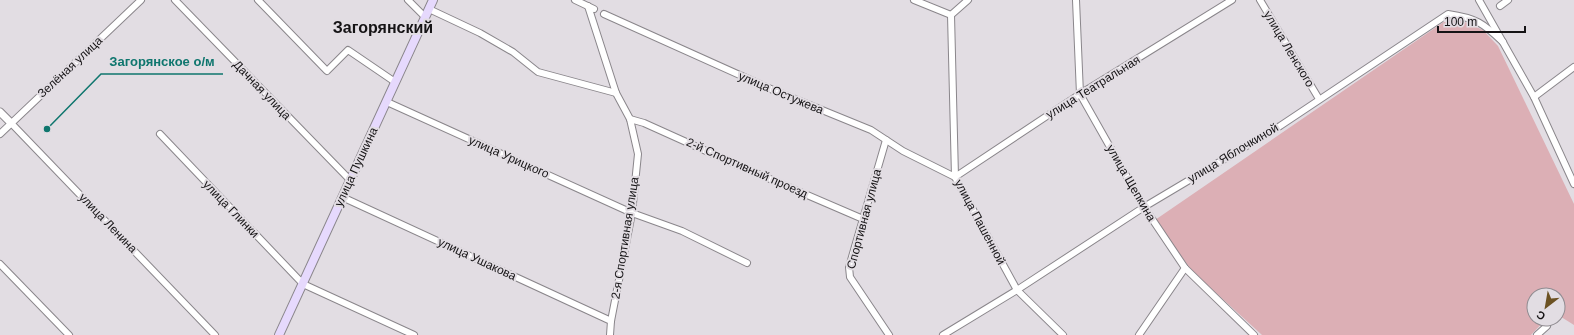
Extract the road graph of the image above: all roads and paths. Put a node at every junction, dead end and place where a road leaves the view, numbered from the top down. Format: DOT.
graph roads {
  1 [pos="141,0"];
  2 [pos="175,0"];
  3 [pos="258,0"];
  4 [pos="408,0"];
  5 [pos="433,0"];
  6 [pos="575,0"];
  7 [pos="914,0"];
  8 [pos="968,0"];
  9 [pos="1076,0"];
  10 [pos="1232,0"];
  11 [pos="1260,0"];
  12 [pos="1479,0"];
  13 [pos="1508,0"];
  14 [pos="1500,6"];
  15 [pos="429,9"];
  16 [pos="604,14"];
  17 [pos="951,15"];
  18 [pos="426,17"];
  19 [pos="1503,42"];
  20 [pos="1574,67"];
  21 [pos="396,82"];
  22 [pos="616,93"];
  23 [pos="1080,94"];
  24 [pos="1534,97"];
  25 [pos="1319,99"];
  26 [pos="386,102"];
  27 [pos="0,112"];
  28 [pos="630,119"];
  29 [pos="11,123"];
  30 [pos="0,134"];
  31 [pos="160,134"];
  32 [pos="886,140"];
  33 [pos="955,177"];
  34 [pos="350,180"];
  35 [pos="1574,184"];
  36 [pos="342,197"];
  37 [pos="1144,207"];
  38 [pos="632,213"];
  39 [pos="863,219"];
  40 [pos="747,263"];
  41 [pos="0,264"];
  42 [pos="1185,268"];
  43 [pos="303,284"];
  44 [pos="1017,290"];
  45 [pos="612,321"];
  46 [pos="1546,327"];
  47 [pos="69,335"];
  48 [pos="215,335"];
  49 [pos="279,335"];
  50 [pos="414,335"];
  51 [pos="610,335"];
  52 [pos="889,335"];
  53 [pos="943,335"];
  54 [pos="1063,335"];
  55 [pos="1140,335"];
  56 [pos="1254,335"];
  57 [pos="1537,335"];
  1 -- 29 [label="street, Зелёная улица"];
  2 -- 34 [label="street, Дачная улица"];
  3 -- 21 [label="street"];
  4 -- 18 [label="street"];
  5 -- 15 [label="main road, улица Пушкина"];
  6 -- 22 [label="street, 2-я Спортивная улица"];
  7 -- 17 [label="street"];
  8 -- 17 [label="street"];
  9 -- 23 [label="street, улица Щепкина"];
  10 -- 23 [label="street, улица Театральная"];
  11 -- 25 [label="street, улица Ленского"];
  12 -- 19 [label="street"];
  13 -- 14 [label="street"];
  15 -- 18 [label="main road, улица Пушкина"];
  15 -- 22 [label="street"];
  16 -- 32 [label="street, улица Остужева"];
  17 -- 33 [label="street, улица Пашенной"];
  18 -- 21 [label="main road, улица Пушкина"];
  19 -- 24 [label="street"];
  19 -- 25 [label="street, улица Яблочкиной"];
  20 -- 24 [label="street"];
  21 -- 26 [label="main road, улица Пушкина"];
  22 -- 28 [label="street, 2-я Спортивная улица"];
  23 -- 33 [label="street, улица Театральная"];
  23 -- 37 [label="street, улица Щепкина"];
  24 -- 35 [label="street"];
  25 -- 37 [label="street, улица Яблочкиной"];
  26 -- 34 [label="main road, улица Пушкина"];
  26 -- 38 [label="street, улица Урицкого"];
  27 -- 29 [label="street, улица Ленина"];
  28 -- 38 [label="street, 2-я Спортивная улица"];
  28 -- 39 [label="street, 2-й Спортивный проезд"];
  29 -- 30 [label="street, Зелёная улица"];
  29 -- 48 [label="street, улица Ленина"];
  31 -- 43 [label="street, улица Глинки"];
  32 -- 33 [label="street, улица Остужева"];
  32 -- 39 [label="street, Спортивная улица"];
  33 -- 44 [label="street, улица Пашенной"];
  34 -- 36 [label="main road, улица Пушкина"];
  36 -- 43 [label="main road, улица Пушкина"];
  36 -- 45 [label="street, улица Ушакова"];
  37 -- 42 [label="street, улица Щепкина"];
  37 -- 44 [label="street, улица Яблочкиной"];
  38 -- 40 [label="street, улица Урицкого"];
  38 -- 45 [label="street, 2-я Спортивная улица"];
  39 -- 52 [label="street, Спортивная улица"];
  41 -- 47 [label="street"];
  42 -- 55 [label="street"];
  42 -- 56 [label="street, улица Щепкина"];
  43 -- 49 [label="main road, улица Пушкина"];
  43 -- 50 [label="street"];
  44 -- 53 [label="street, улица Яблочкиной"];
  44 -- 54 [label="street, улица Пашенной"];
  45 -- 51 [label="street, 2-я Спортивная улица"];
  46 -- 57 [label="street"];
}
